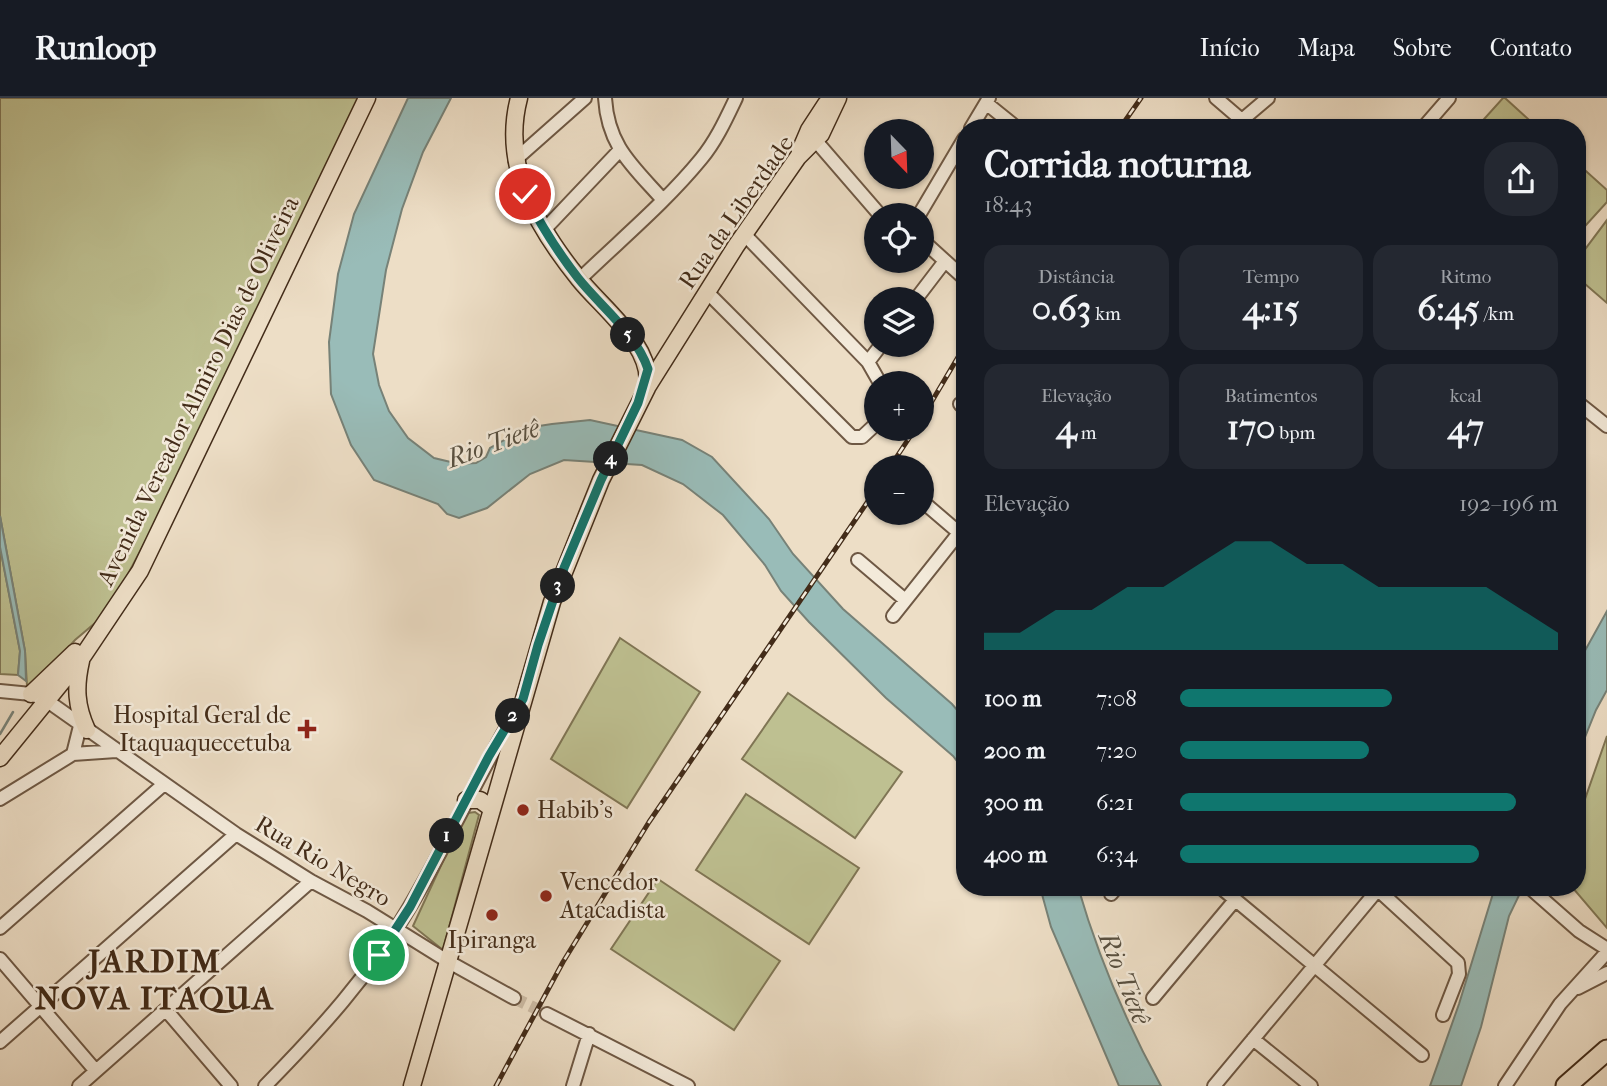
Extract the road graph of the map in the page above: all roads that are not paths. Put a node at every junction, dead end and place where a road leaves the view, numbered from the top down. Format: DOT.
graph roads {
  1 [pos="367,98"];
  2 [pos="519,98"];
  3 [pos="585,98"];
  4 [pos="604,98"];
  5 [pos="736,98"];
  6 [pos="1216,98"];
  7 [pos="1268,98"];
  8 [pos="1449,98"];
  9 [pos="830,101"];
  10 [pos="987,101"];
  11 [pos="976,119"];
  12 [pos="1007,119"];
  13 [pos="1240,119"];
  14 [pos="1250,119"];
  15 [pos="1431,119"];
  16 [pos="816,141"];
  17 [pos="620,151"];
  18 [pos="956,153"];
  19 [pos="798,157"];
  20 [pos="515,160"];
  21 [pos="663,200"];
  22 [pos="870,203"];
  23 [pos="926,203"];
  24 [pos="544,230"];
  25 [pos="744,234"];
  26 [pos="934,251"];
  27 [pos="945,261"];
  28 [pos="956,271"];
  29 [pos="579,279"];
  30 [pos="925,287"];
  31 [pos="707,292"];
  32 [pos="691,316"];
  33 [pos="634,341"];
  34 [pos="666,348"];
  35 [pos="872,357"];
  36 [pos="868,362"];
  37 [pos="648,369"];
  38 [pos="873,371"];
  39 [pos="647,388"];
  40 [pos="636,406"];
  41 [pos="1586,409"];
  42 [pos="1607,426"];
  43 [pos="864,435"];
  44 [pos="934,511"];
  45 [pos="956,530"];
  46 [pos="956,542"];
  47 [pos="858,560"];
  48 [pos="904,599"];
  49 [pos="111,616"];
  50 [pos="893,616"];
  51 [pos="83,656"];
  52 [pos="0,691"];
  53 [pos="39,697"];
  54 [pos="523,699"];
  55 [pos="83,728"];
  56 [pos="116,751"];
  57 [pos="73,754"];
  58 [pos="0,758"];
  59 [pos="164,784"];
  60 [pos="0,799"];
  61 [pos="466,800"];
  62 [pos="491,808"];
  63 [pos="236,834"];
  64 [pos="311,881"];
  65 [pos="1231,896"];
  66 [pos="1370,896"];
  67 [pos="1386,896"];
  68 [pos="1540,896"];
  69 [pos="1236,900"];
  70 [pos="0,928"];
  71 [pos="396,929"];
  72 [pos="0,960"];
  73 [pos="1605,961"];
  74 [pos="449,962"];
  75 [pos="1314,964"];
  76 [pos="514,998"];
  77 [pos="1153,998"];
  78 [pos="41,1006"];
  79 [pos="166,1010"];
  80 [pos="547,1014"];
  81 [pos="1443,1015"];
  82 [pos="589,1034"];
  83 [pos="1253,1039"];
  84 [pos="0,1042"];
  85 [pos="1607,1050"];
  86 [pos="1422,1055"];
  87 [pos="95,1070"];
  88 [pos="79,1086"];
  89 [pos="231,1086"];
  90 [pos="265,1086"];
  91 [pos="412,1086"];
  92 [pos="573,1086"];
  93 [pos="688,1086"];
  94 [pos="1214,1086"];
  95 [pos="1311,1086"];
  96 [pos="1505,1086"];
  97 [pos="1566,1086"];
  1 -- 49 [label="main road, Avenida Vereador Almiro Dias de Oliveira"];
  2 -- 20 [label="main road"];
  3 -- 20 [label="street"];
  4 -- 17 [label="street"];
  5 -- 21 [label="street"];
  6 -- 13 [label="street"];
  7 -- 14 [label="street"];
  8 -- 15 [label="street"];
  9 -- 16 [label="main road"];
  9 -- 19 [label="main road"];
  10 -- 11 [label="street"];
  10 -- 12 [label="street"];
  16 -- 19 [label="main road, Rua da Liberdade"];
  16 -- 22 [label="street"];
  17 -- 21 [label="street"];
  17 -- 24 [label="street"];
  18 -- 23 [label="street"];
  19 -- 25 [label="main road, Rua da Liberdade"];
  20 -- 24 [label="main road"];
  21 -- 29 [label="street"];
  24 -- 29 [label="main road"];
  25 -- 31 [label="main road, Rua da Liberdade"];
  25 -- 36 [label="street"];
  26 -- 27 [label="street"];
  27 -- 28 [label="street"];
  27 -- 30 [label="street"];
  29 -- 33 [label="main road"];
  31 -- 32 [label="main road, Rua da Liberdade"];
  31 -- 43 [label="street"];
  32 -- 34 [label="main road, Rua da Liberdade"];
  32 -- 39 [label="main road, Rua da Liberdade"];
  33 -- 34 [label="main road"];
  33 -- 37 [label="main road"];
  34 -- 37 [label="main road, Rua da Liberdade"];
  35 -- 36 [label="street"];
  36 -- 38 [label="street"];
  37 -- 39 [label="main road"];
  37 -- 40 [label="main road"];
  39 -- 40 [label="main road, Rua da Liberdade"];
  40 -- 54 [label="main road"];
  41 -- 42 [label="street"];
  44 -- 45 [label="street"];
  46 -- 48 [label="street"];
  47 -- 48 [label="street"];
  48 -- 50 [label="street"];
  49 -- 51 [label="main road, Avenida Vereador Almiro Dias de Oliveira"];
  49 -- 53 [label="main road"];
  51 -- 53 [label="main road, Avenida Vereador Almiro Dias de Oliveira"];
  51 -- 55 [label="main road"];
  52 -- 53 [label="street"];
  53 -- 55 [label="street, Rua Rio Negro"];
  53 -- 58 [label="main road, Avenida Vereador Almiro Dias de Oliveira"];
  54 -- 61 [label="street"];
  54 -- 62 [label="main road"];
  55 -- 56 [label="street, Rua Rio Negro"];
  55 -- 57 [label="street"];
  56 -- 57 [label="street"];
  56 -- 59 [label="street, Rua Rio Negro"];
  57 -- 60 [label="street"];
  59 -- 63 [label="street, Rua Rio Negro"];
  59 -- 70 [label="street"];
  61 -- 62 [label="main road"];
  61 -- 71 [label="street"];
  62 -- 74 [label="main road"];
  63 -- 64 [label="street, Rua Rio Negro"];
  63 -- 78 [label="street"];
  64 -- 71 [label="street, Rua Rio Negro"];
  64 -- 79 [label="street"];
  65 -- 69 [label="street"];
  66 -- 75 [label="street"];
  67 -- 81 [label="street"];
  68 -- 73 [label="street"];
  69 -- 75 [label="street"];
  69 -- 77 [label="street"];
  71 -- 74 [label="street, Rua Rio Negro"];
  71 -- 90 [label="street"];
  72 -- 78 [label="street"];
  73 -- 96 [label="street"];
  74 -- 76 [label="street, Rua Rio Negro"];
  74 -- 91 [label="main road"];
  75 -- 83 [label="street"];
  75 -- 86 [label="street"];
  78 -- 84 [label="street"];
  78 -- 87 [label="street"];
  79 -- 87 [label="street"];
  79 -- 89 [label="street"];
  80 -- 82 [label="street"];
  82 -- 92 [label="street"];
  82 -- 93 [label="street"];
  83 -- 94 [label="street"];
  83 -- 95 [label="street"];
  85 -- 97 [label="highway"];
  87 -- 88 [label="street"];
}
